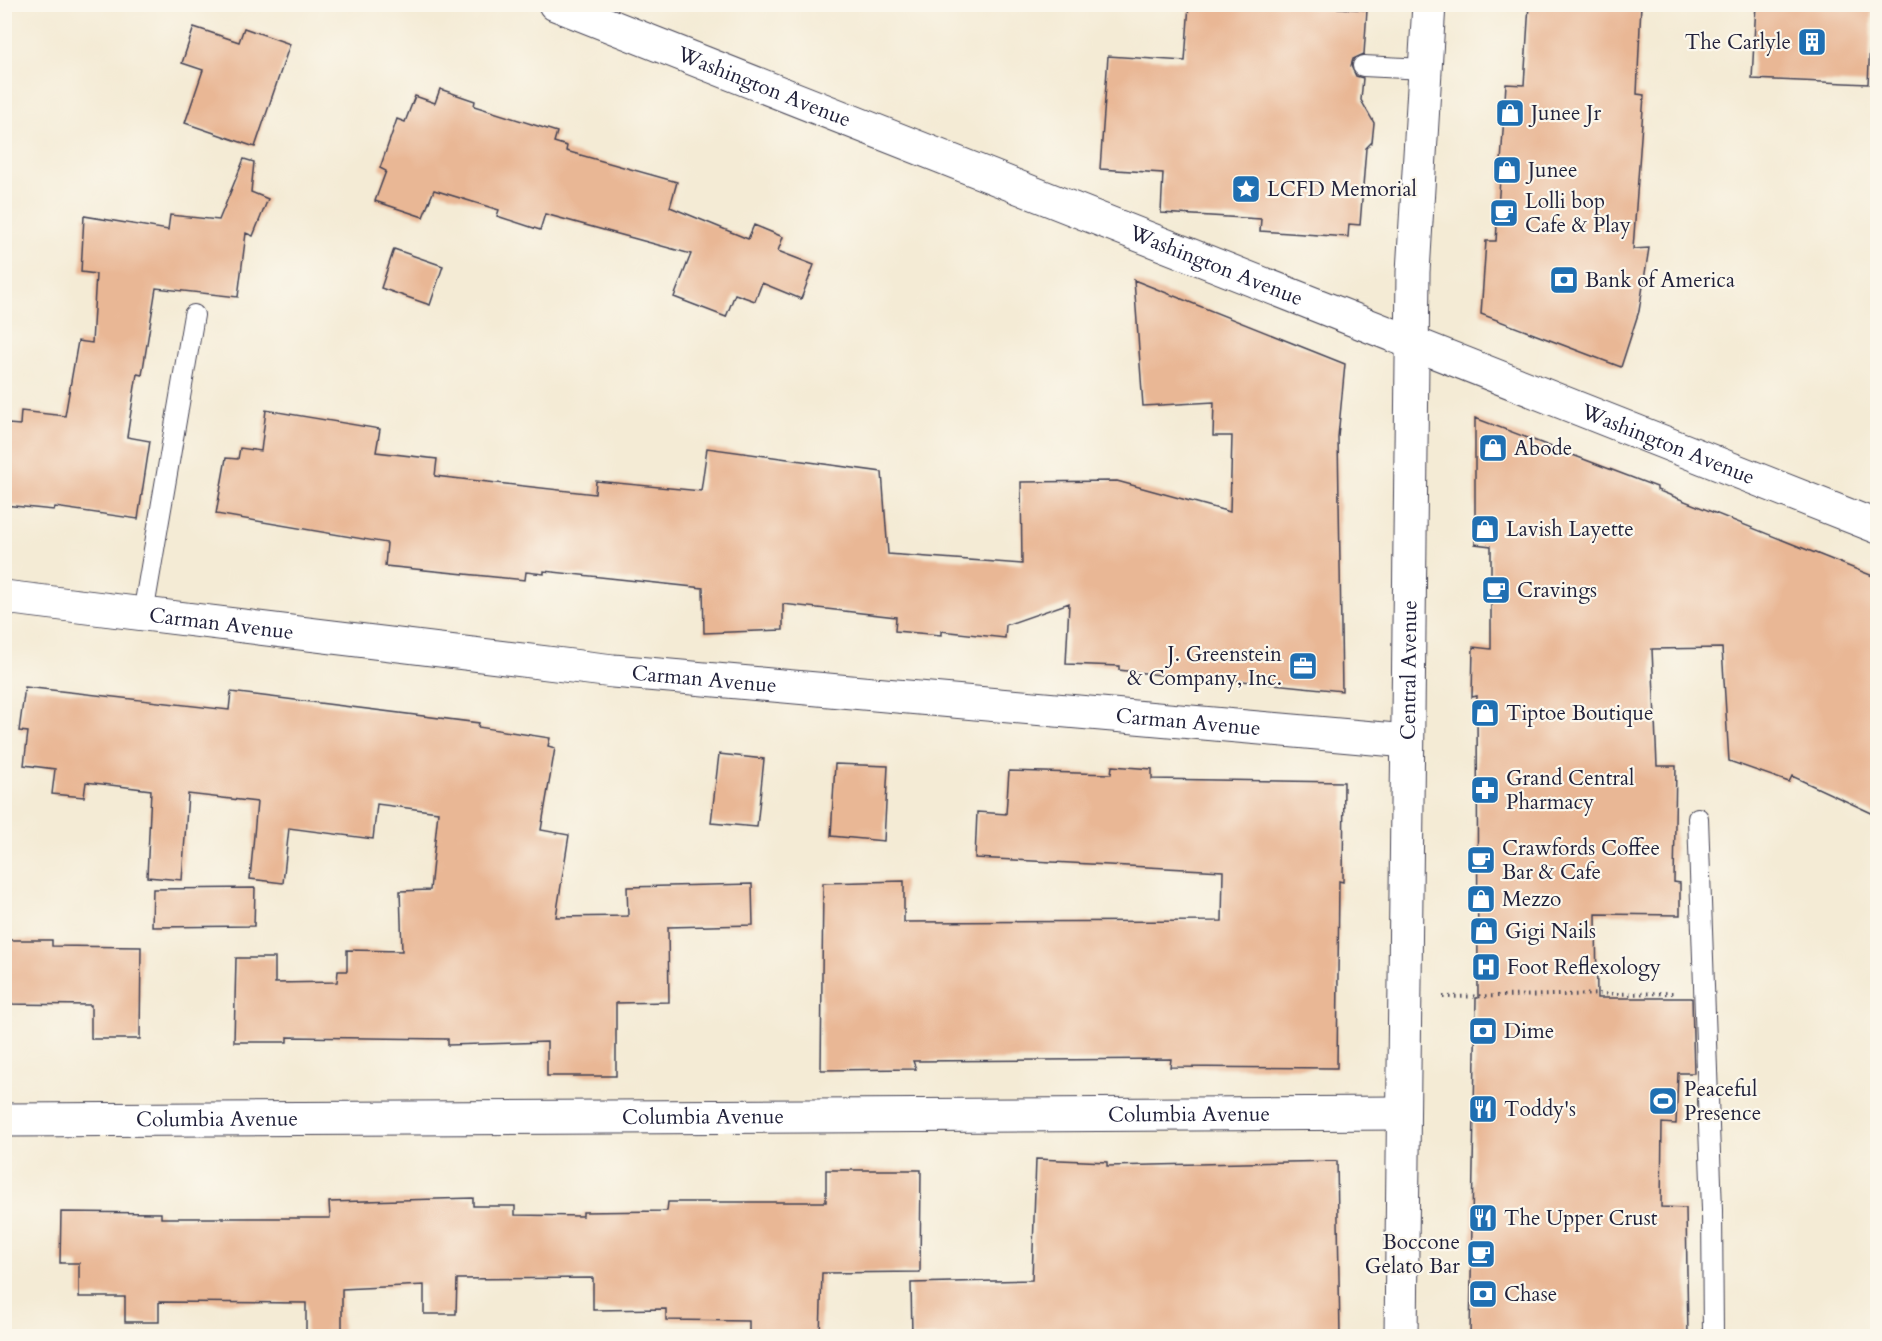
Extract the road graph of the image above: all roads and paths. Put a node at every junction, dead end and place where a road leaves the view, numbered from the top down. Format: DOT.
graph roads {
  1 [pos="555,4"];
  2 [pos="1429,4"];
  3 [pos="1363,66"];
  4 [pos="1425,69"];
  5 [pos="194,315"];
  6 [pos="1411,344"];
  7 [pos="1878,527"];
  8 [pos="4,597"];
  9 [pos="143,614"];
  10 [pos="1407,741"];
  11 [pos="1698,818"];
  12 [pos="1704,993"];
  13 [pos="1404,998"];
  14 [pos="1402,1113"];
  15 [pos="4,1120"];
  16 [pos="1401,1336"];
  17 [pos="1713,1336"];
  1 -- 6 [label="street, Washington Avenue"];
  2 -- 4 [label="street, Central Avenue"];
  3 -- 4 [label="lane"];
  4 -- 6 [label="street, Central Avenue"];
  5 -- 9 [label="lane"];
  6 -- 7 [label="street, Washington Avenue"];
  6 -- 10 [label="street, Central Avenue"];
  8 -- 9 [label="street, Carman Avenue"];
  9 -- 10 [label="street, Carman Avenue"];
  10 -- 13 [label="street, Central Avenue"];
  11 -- 12 [label="lane"];
  12 -- 13 [label="path"];
  12 -- 17 [label="lane"];
  13 -- 14 [label="street, Central Avenue"];
  14 -- 15 [label="street, Columbia Avenue"];
  14 -- 16 [label="street, Central Avenue"];
}
